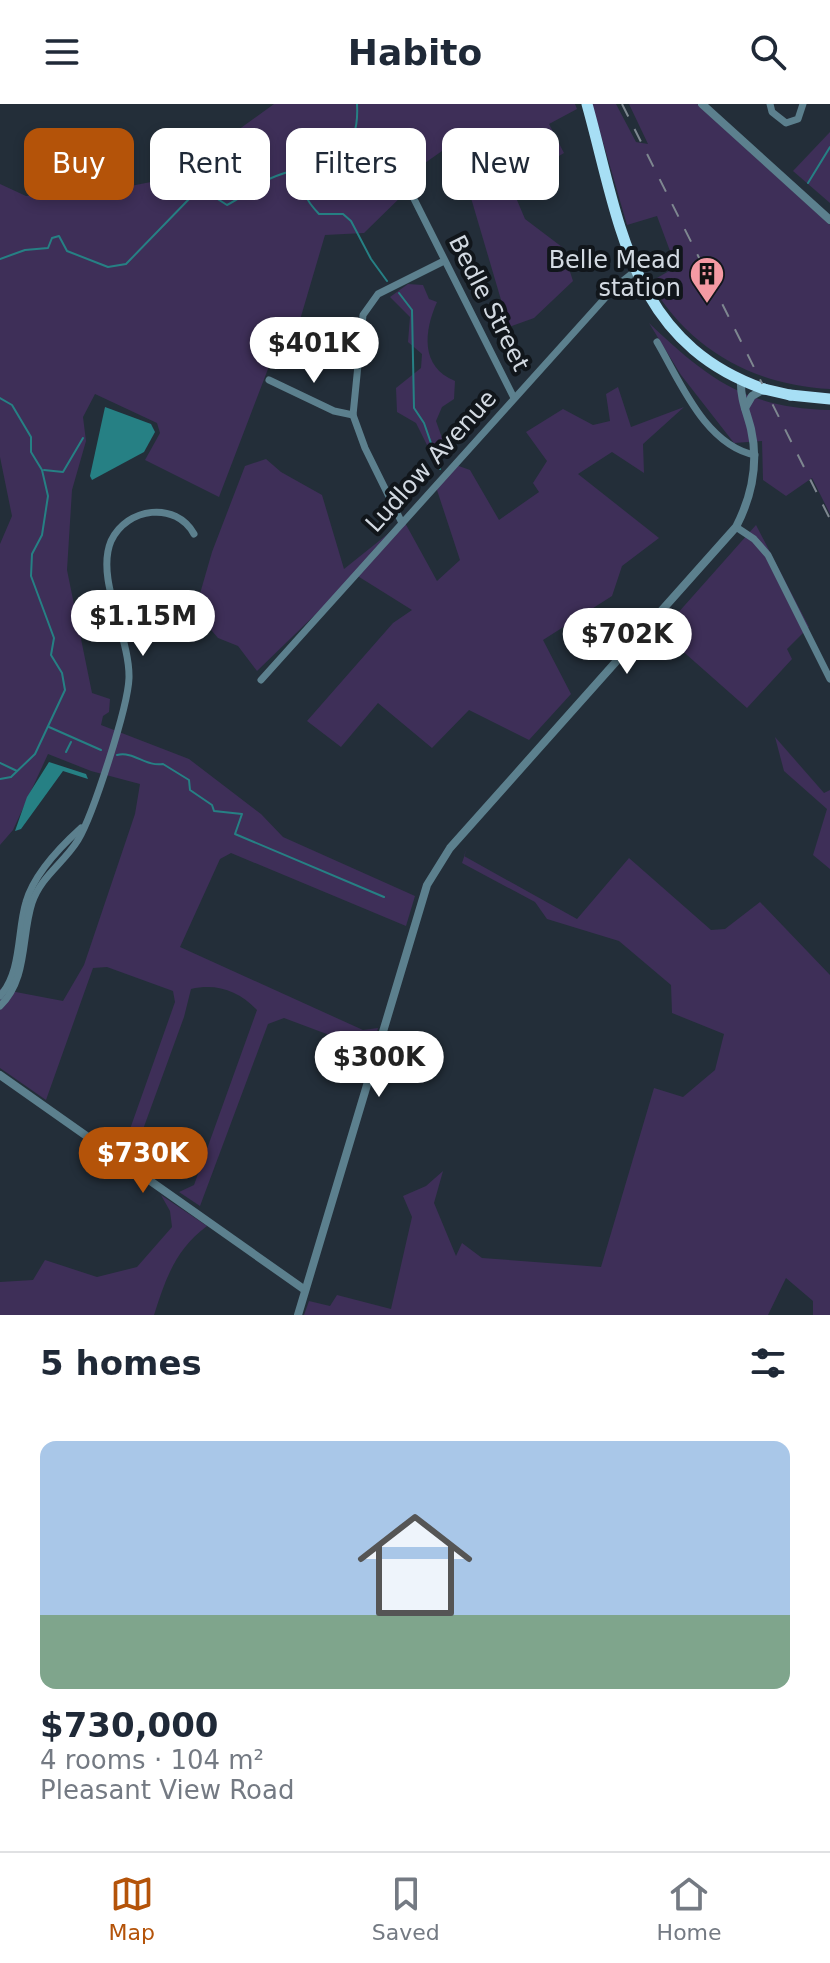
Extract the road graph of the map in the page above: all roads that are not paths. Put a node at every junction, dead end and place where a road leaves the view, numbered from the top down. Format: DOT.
graph roads {
  1 [pos="587,104"];
  2 [pos="702,104"];
  3 [pos="770,104"];
  4 [pos="803,104"];
  5 [pos="414,200"];
  6 [pos="830,220"];
  7 [pos="444,261"];
  8 [pos="634,272"];
  9 [pos="657,342"];
  10 [pos="269,380"];
  11 [pos="737,382"];
  12 [pos="764,389"];
  13 [pos="514,398"];
  14 [pos="830,399"];
  15 [pos="745,408"];
  16 [pos="353,415"];
  17 [pos="755,455"];
  18 [pos="402,523"];
  19 [pos="736,527"];
  20 [pos="194,534"];
  21 [pos="830,679"];
  22 [pos="261,680"];
  23 [pos="0,1002"];
  24 [pos="0,1075"];
  25 [pos="305,1290"];
  26 [pos="298,1315"];
  1 -- 8 [label="highway"];
  2 -- 6 [label="street"];
  3 -- 4 [label="street"];
  5 -- 7 [label="street, Bedle Street"];
  7 -- 13 [label="street, Bedle Street"];
  7 -- 16 [label="street"];
  8 -- 11 [label="highway"];
  8 -- 13 [label="street, Ludlow Avenue"];
  9 -- 17 [label="street"];
  10 -- 16 [label="street"];
  11 -- 12 [label="highway"];
  11 -- 15 [label="street"];
  12 -- 14 [label="highway, bridge"];
  12 -- 15 [label="street"];
  13 -- 18 [label="street, Ludlow Avenue"];
  15 -- 17 [label="street"];
  16 -- 18 [label="street"];
  17 -- 19 [label="street"];
  18 -- 22 [label="street, Ludlow Avenue"];
  19 -- 21 [label="street"];
  19 -- 25 [label="street"];
  20 -- 23 [label="street"];
  24 -- 25 [label="street"];
  25 -- 26 [label="street"];
}
